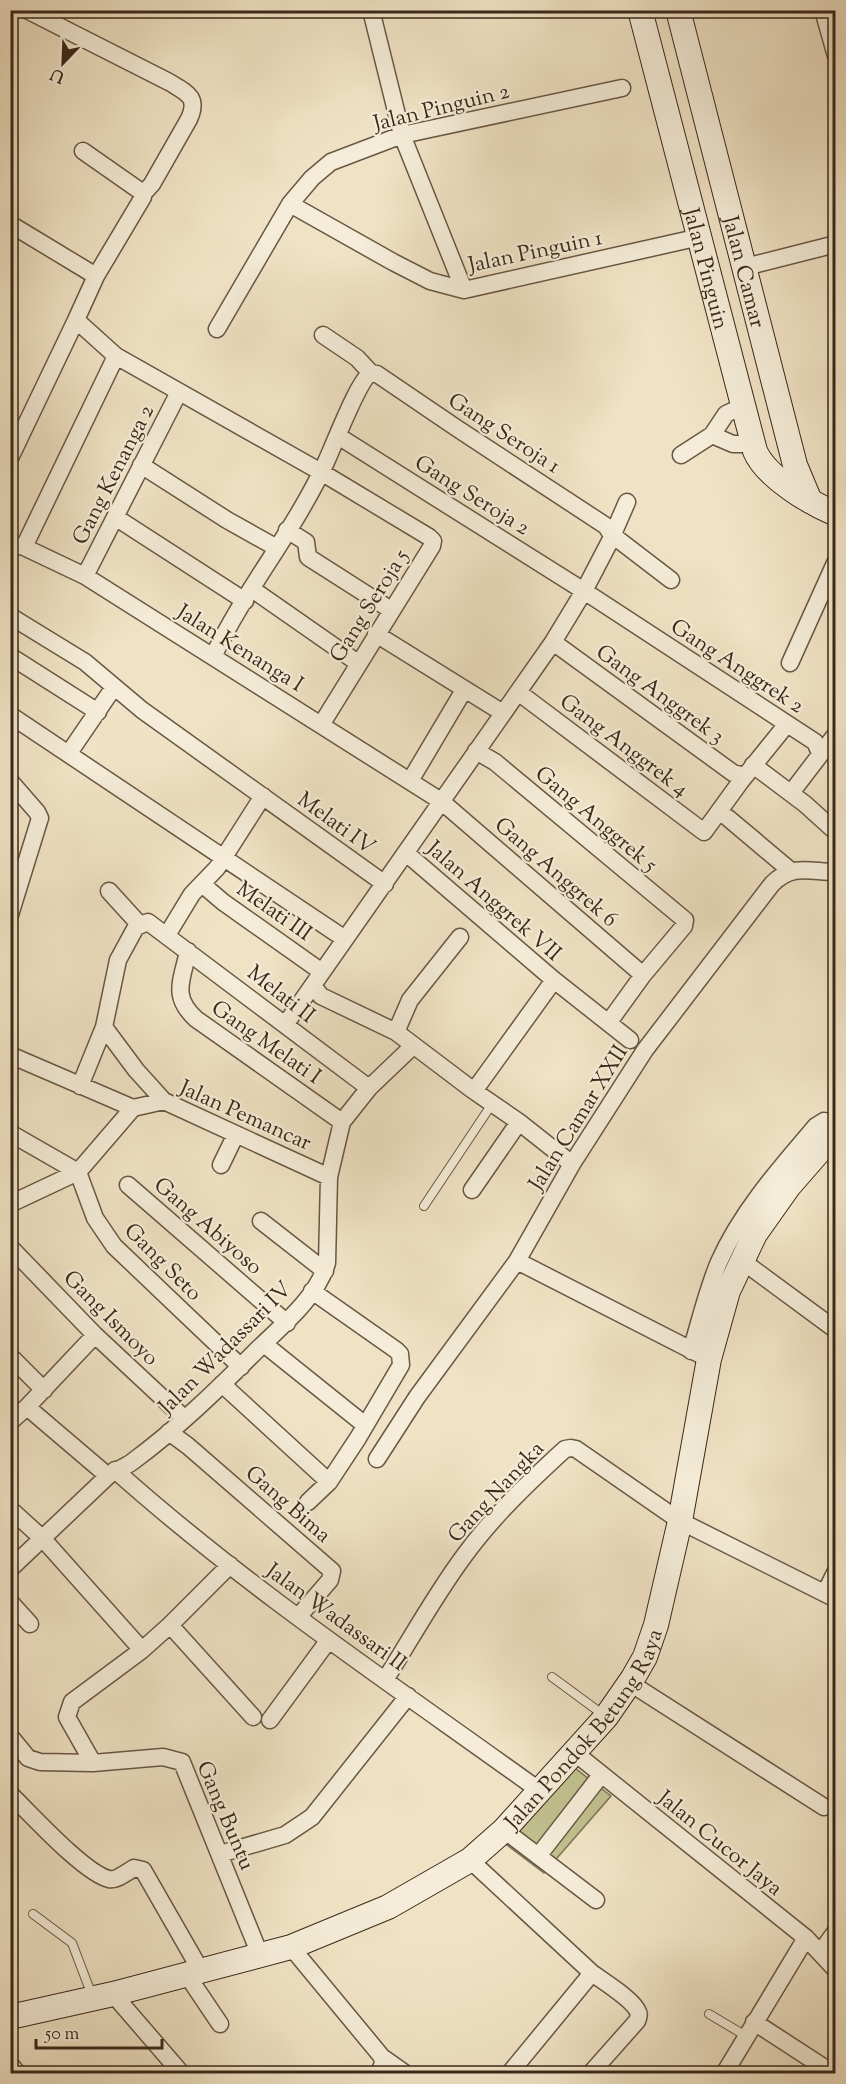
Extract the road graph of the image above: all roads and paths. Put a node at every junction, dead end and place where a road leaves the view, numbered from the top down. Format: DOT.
graph roads {
  1 [pos="27,10"];
  2 [pos="371,10"];
  3 [pos="640,10"];
  4 [pos="678,10"];
  5 [pos="823,10"];
  6 [pos="836,56"];
  7 [pos="622,88"];
  8 [pos="402,135"];
  9 [pos="83,151"];
  10 [pos="143,194"];
  11 [pos="290,204"];
  12 [pos="10,224"];
  13 [pos="700,237"];
  14 [pos="836,244"];
  15 [pos="745,267"];
  16 [pos="96,276"];
  17 [pos="464,290"];
  18 [pos="76,320"];
  19 [pos="217,329"];
  20 [pos="323,335"];
  21 [pos="116,356"];
  22 [pos="371,372"];
  23 [pos="179,392"];
  24 [pos="743,406"];
  25 [pos="712,435"];
  26 [pos="338,436"];
  27 [pos="753,444"];
  28 [pos="681,455"];
  29 [pos="10,458"];
  30 [pos="141,465"];
  31 [pos="795,465"];
  32 [pos="764,466"];
  33 [pos="321,472"];
  34 [pos="627,502"];
  35 [pos="811,504"];
  36 [pos="836,514"];
  37 [pos="115,517"];
  38 [pos="287,531"];
  39 [pos="611,534"];
  40 [pos="17,546"];
  41 [pos="277,548"];
  42 [pos="836,561"];
  43 [pos="85,576"];
  44 [pos="672,580"];
  45 [pos="584,591"];
  46 [pos="249,595"];
  47 [pos="391,610"];
  48 [pos="10,616"];
  49 [pos="376,634"];
  50 [pos="553,642"];
  51 [pos="10,656"];
  52 [pos="213,657"];
  53 [pos="358,663"];
  54 [pos="790,663"];
  55 [pos="114,687"];
  56 [pos="464,690"];
  57 [pos="518,692"];
  58 [pos="98,711"];
  59 [pos="503,713"];
  60 [pos="10,714"];
  61 [pos="787,724"];
  62 [pos="321,725"];
  63 [pos="836,734"];
  64 [pos="476,751"];
  65 [pos="69,753"];
  66 [pos="820,753"];
  67 [pos="749,771"];
  68 [pos="10,781"];
  69 [pos="410,781"];
  70 [pos="791,793"];
  71 [pos="263,796"];
  72 [pos="441,801"];
  73 [pos="728,818"];
  74 [pos="836,832"];
  75 [pos="406,853"];
  76 [pos="224,858"];
  77 [pos="791,871"];
  78 [pos="836,872"];
  79 [pos="202,884"];
  80 [pos="385,884"];
  81 [pos="109,891"];
  82 [pos="10,915"];
  83 [pos="139,924"];
  84 [pos="167,935"];
  85 [pos="460,937"];
  86 [pos="345,939"];
  87 [pos="188,951"];
  88 [pos="643,975"];
  89 [pos="318,979"];
  90 [pos="554,980"];
  91 [pos="609,1022"];
  92 [pos="285,1025"];
  93 [pos="104,1027"];
  94 [pos="393,1030"];
  95 [pos="630,1040"];
  96 [pos="413,1046"];
  97 [pos="10,1055"];
  98 [pos="80,1086"];
  99 [pos="369,1088"];
  100 [pos="474,1091"];
  101 [pos="164,1101"];
  102 [pos="492,1104"];
  103 [pos="133,1108"];
  104 [pos="342,1122"];
  105 [pos="519,1122"];
  106 [pos="836,1123"];
  107 [pos="836,1132"];
  108 [pos="10,1133"];
  109 [pos="236,1134"];
  110 [pos="572,1164"];
  111 [pos="221,1165"];
  112 [pos="78,1172"];
  113 [pos="329,1177"];
  114 [pos="128,1185"];
  115 [pos="472,1190"];
  116 [pos="10,1204"];
  117 [pos="424,1206"];
  118 [pos="261,1221"];
  119 [pos="10,1247"];
  120 [pos="517,1260"];
  121 [pos="741,1260"];
  122 [pos="325,1271"];
  123 [pos="312,1291"];
  124 [pos="287,1323"];
  125 [pos="836,1330"];
  126 [pos="95,1335"];
  127 [pos="264,1344"];
  128 [pos="700,1355"];
  129 [pos="10,1356"];
  130 [pos="241,1367"];
  131 [pos="222,1384"];
  132 [pos="44,1390"];
  133 [pos="27,1407"];
  134 [pos="184,1418"];
  135 [pos="10,1422"];
  136 [pos="365,1425"];
  137 [pos="169,1432"];
  138 [pos="377,1459"];
  139 [pos="111,1473"];
  140 [pos="329,1482"];
  141 [pos="308,1502"];
  142 [pos="10,1509"];
  143 [pos="680,1521"];
  144 [pos="43,1539"];
  145 [pos="230,1565"];
  146 [pos="10,1569"];
  147 [pos="836,1571"];
  148 [pos="830,1596"];
  149 [pos="10,1602"];
  150 [pos="298,1617"];
  151 [pos="30,1624"];
  152 [pos="170,1624"];
  153 [pos="328,1641"];
  154 [pos="142,1650"];
  155 [pos="552,1677"];
  156 [pos="385,1680"];
  157 [pos="630,1683"];
  158 [pos="408,1696"];
  159 [pos="253,1717"];
  160 [pos="606,1717"];
  161 [pos="270,1720"];
  162 [pos="10,1736"];
  163 [pos="575,1753"];
  164 [pos="93,1763"];
  165 [pos="601,1775"];
  166 [pos="540,1791"];
  167 [pos="10,1794"];
  168 [pos="824,1807"];
  169 [pos="504,1830"];
  170 [pos="220,1854"];
  171 [pos="539,1856"];
  172 [pos="470,1860"];
  173 [pos="596,1900"];
  174 [pos="33,1914"];
  175 [pos="836,1931"];
  176 [pos="806,1938"];
  177 [pos="291,1947"];
  178 [pos="820,1953"];
  179 [pos="260,1955"];
  180 [pos="836,1970"];
  181 [pos="592,1972"];
  182 [pos="194,1973"];
  183 [pos="103,1996"];
  184 [pos="709,2014"];
  185 [pos="10,2017"];
  186 [pos="220,2024"];
  187 [pos="750,2029"];
  188 [pos="382,2056"];
  189 [pos="10,2064"];
  190 [pos="516,2071"];
  191 [pos="18,2073"];
  192 [pos="182,2073"];
  193 [pos="378,2073"];
  194 [pos="406,2073"];
  195 [pos="591,2073"];
  196 [pos="724,2073"];
  197 [pos="834,2073"];
  1 -- 10 [label="street"];
  2 -- 8 [label="street"];
  3 -- 13 [label="main road, Jalan Pinguin"];
  4 -- 15 [label="main road, Jalan Camar"];
  5 -- 6 [label="street"];
  7 -- 8 [label="street, Jalan Pinguin 2"];
  8 -- 11 [label="street, Jalan Pinguin 2"];
  8 -- 17 [label="street"];
  9 -- 10 [label="street"];
  10 -- 16 [label="street"];
  11 -- 17 [label="street, Jalan Pinguin 1"];
  11 -- 19 [label="street, Jalan Pinguin 2"];
  12 -- 16 [label="street"];
  13 -- 17 [label="street, Jalan Pinguin 1"];
  13 -- 24 [label="main road, Jalan Pinguin"];
  14 -- 15 [label="street"];
  15 -- 31 [label="main road, Jalan Camar"];
  16 -- 18 [label="street"];
  18 -- 21 [label="street"];
  18 -- 29 [label="street"];
  20 -- 22 [label="street, Gang Seroja 1"];
  21 -- 23 [label="street"];
  21 -- 40 [label="street"];
  22 -- 26 [label="street"];
  22 -- 39 [label="street, Gang Seroja 1"];
  23 -- 30 [label="street, Gang Kenanga 2"];
  23 -- 33 [label="street"];
  24 -- 25 [label="street"];
  24 -- 27 [label="main road, Jalan Pinguin"];
  25 -- 27 [label="street"];
  25 -- 28 [label="street"];
  26 -- 33 [label="street"];
  26 -- 45 [label="street, Gang Seroja 2"];
  27 -- 32 [label="main road, Jalan Pinguin"];
  30 -- 37 [label="street, Gang Kenanga 2"];
  30 -- 41 [label="street"];
  31 -- 32 [label="main road"];
  31 -- 35 [label="main road, Jalan Camar"];
  32 -- 35 [label="main road, Jalan Pinguin"];
  33 -- 38 [label="street"];
  33 -- 47 [label="street, Gang Seroja 5"];
  34 -- 39 [label="street"];
  35 -- 36 [label="main road"];
  37 -- 43 [label="street, Gang Kenanga 2"];
  37 -- 46 [label="street"];
  38 -- 41 [label="street"];
  38 -- 47 [label="street"];
  39 -- 44 [label="street, Gang Seroja 1"];
  39 -- 45 [label="street"];
  40 -- 43 [label="street, Jalan Kenanga I"];
  41 -- 46 [label="street"];
  42 -- 54 [label="street"];
  43 -- 52 [label="street, Jalan Kenanga I"];
  45 -- 50 [label="street"];
  45 -- 61 [label="street, Gang Anggrek 2"];
  46 -- 52 [label="street"];
  46 -- 53 [label="street"];
  47 -- 49 [label="street, Gang Seroja 5"];
  48 -- 55 [label="street, Melati IV"];
  49 -- 53 [label="street, Gang Seroja 5"];
  49 -- 56 [label="street"];
  50 -- 57 [label="street"];
  50 -- 67 [label="street, Gang Anggrek 3"];
  51 -- 58 [label="street"];
  52 -- 62 [label="street, Jalan Kenanga I"];
  53 -- 62 [label="street, Gang Seroja 5"];
  55 -- 58 [label="street"];
  55 -- 71 [label="street, Melati IV"];
  56 -- 59 [label="street"];
  56 -- 69 [label="street"];
  57 -- 59 [label="street"];
  57 -- 67 [label="street, Gang Anggrek 4"];
  58 -- 65 [label="street"];
  59 -- 64 [label="street"];
  60 -- 65 [label="street"];
  61 -- 66 [label="street, Gang Anggrek 2"];
  61 -- 67 [label="street"];
  62 -- 69 [label="street, Jalan Kenanga I"];
  63 -- 66 [label="street"];
  64 -- 72 [label="street"];
  64 -- 88 [label="street, Gang Anggrek 5"];
  65 -- 76 [label="street"];
  66 -- 70 [label="street"];
  67 -- 70 [label="street, Gang Anggrek 3"];
  68 -- 82 [label="street"];
  69 -- 72 [label="street, Jalan Kenanga I"];
  70 -- 74 [label="street, Gang Anggrek 3"];
  71 -- 76 [label="street"];
  71 -- 80 [label="street, Melati IV"];
  72 -- 75 [label="street"];
  72 -- 88 [label="street, Gang Anggrek 6"];
  73 -- 77 [label="street"];
  75 -- 80 [label="street"];
  75 -- 90 [label="street, Jalan Anggrek VII"];
  76 -- 79 [label="street"];
  76 -- 86 [label="street"];
  77 -- 78 [label="street"];
  77 -- 110 [label="street, Jalan Camar XXII"];
  79 -- 84 [label="street"];
  79 -- 89 [label="street, Melati III"];
  80 -- 86 [label="street"];
  81 -- 83 [label="street"];
  83 -- 84 [label="street, Melati II"];
  83 -- 93 [label="street"];
  84 -- 87 [label="street, Melati II"];
  85 -- 94 [label="street"];
  86 -- 89 [label="street"];
  87 -- 92 [label="street, Melati II"];
  87 -- 104 [label="street, Gang Melati I"];
  88 -- 91 [label="street"];
  89 -- 92 [label="street"];
  89 -- 94 [label="street, Melati III"];
  90 -- 91 [label="street, Jalan Anggrek VII"];
  90 -- 100 [label="street, Jalan Anggrek VII"];
  91 -- 95 [label="street, Jalan Anggrek VII"];
  92 -- 99 [label="street, Melati II"];
  93 -- 98 [label="street"];
  93 -- 101 [label="street"];
  94 -- 96 [label="street"];
  96 -- 99 [label="street, Jalan Wadassari IV"];
  96 -- 100 [label="street"];
  97 -- 98 [label="street"];
  98 -- 103 [label="street"];
  99 -- 104 [label="street, Jalan Wadassari IV"];
  100 -- 102 [label="street"];
  101 -- 103 [label="street, Jalan Pemancar"];
  101 -- 109 [label="street, Jalan Pemancar"];
  102 -- 105 [label="street"];
  102 -- 117 [label="lane"];
  103 -- 112 [label="street"];
  104 -- 113 [label="street, Jalan Wadassari IV"];
  105 -- 110 [label="street"];
  105 -- 115 [label="street"];
  106 -- 128 [label="street"];
  107 -- 121 [label="main road, Jalan Pondok Betung Raya"];
  108 -- 112 [label="street"];
  109 -- 111 [label="street"];
  109 -- 113 [label="street, Jalan Pemancar"];
  110 -- 120 [label="street, Jalan Camar XXII"];
  112 -- 116 [label="street"];
  112 -- 130 [label="street, Gang Seto"];
  113 -- 122 [label="street, Jalan Wadassari IV"];
  114 -- 124 [label="street, Gang Abiyoso"];
  118 -- 122 [label="street"];
  119 -- 126 [label="street, Gang Ismoyo"];
  120 -- 128 [label="street"];
  120 -- 138 [label="street, Jalan Camar XXII"];
  121 -- 125 [label="street"];
  121 -- 128 [label="main road, Jalan Pondok Betung Raya"];
  122 -- 123 [label="street, Jalan Wadassari IV"];
  123 -- 124 [label="street, Jalan Wadassari IV"];
  123 -- 136 [label="street"];
  124 -- 127 [label="street, Jalan Wadassari IV"];
  126 -- 132 [label="street"];
  126 -- 134 [label="street, Gang Ismoyo"];
  127 -- 130 [label="street, Jalan Wadassari IV"];
  127 -- 136 [label="street"];
  128 -- 143 [label="main road, Jalan Pondok Betung Raya"];
  129 -- 132 [label="street"];
  130 -- 131 [label="street, Jalan Wadassari IV"];
  131 -- 134 [label="street, Jalan Wadassari IV"];
  131 -- 140 [label="street"];
  132 -- 133 [label="street"];
  133 -- 135 [label="street"];
  133 -- 139 [label="street, Jalan Wadassari II"];
  134 -- 137 [label="street, Jalan Wadassari IV"];
  136 -- 140 [label="street"];
  137 -- 139 [label="street, Jalan Wadassari IV"];
  137 -- 150 [label="street, Gang Bima"];
  139 -- 144 [label="street, Jalan Wadassari IV"];
  139 -- 145 [label="street, Jalan Wadassari II"];
  140 -- 141 [label="street"];
  142 -- 144 [label="street"];
  143 -- 148 [label="street, Gang Nangka"];
  143 -- 156 [label="street, Gang Nangka"];
  143 -- 157 [label="main road, Jalan Pondok Betung Raya"];
  144 -- 146 [label="street, Jalan Wadassari IV"];
  144 -- 154 [label="street"];
  145 -- 150 [label="street, Jalan Wadassari II"];
  145 -- 152 [label="street"];
  147 -- 148 [label="street"];
  149 -- 151 [label="street"];
  150 -- 153 [label="street, Jalan Wadassari II"];
  152 -- 154 [label="street"];
  152 -- 159 [label="street"];
  153 -- 156 [label="street, Jalan Wadassari II"];
  153 -- 161 [label="street"];
  154 -- 164 [label="street"];
  155 -- 160 [label="lane"];
  156 -- 158 [label="street, Jalan Wadassari II"];
  157 -- 160 [label="main road, Jalan Pondok Betung Raya"];
  157 -- 168 [label="street"];
  158 -- 166 [label="street, Jalan Wadassari II"];
  158 -- 170 [label="street"];
  160 -- 163 [label="main road, Jalan Pondok Betung Raya"];
  162 -- 164 [label="street, Gang Buntu"];
  163 -- 165 [label="street, Jalan Cucor Jaya"];
  163 -- 166 [label="main road, Jalan Pondok Betung Raya"];
  164 -- 170 [label="street, Gang Buntu"];
  165 -- 171 [label="street"];
  165 -- 176 [label="street, Jalan Cucor Jaya"];
  166 -- 169 [label="main road, Jalan Pondok Betung Raya"];
  167 -- 182 [label="street"];
  169 -- 171 [label="street"];
  169 -- 172 [label="main road, Jalan Pondok Betung Raya"];
  170 -- 179 [label="street, Gang Buntu"];
  171 -- 173 [label="street"];
  172 -- 177 [label="main road, Jalan Pondok Betung Raya"];
  172 -- 181 [label="street"];
  174 -- 183 [label="lane"];
  175 -- 178 [label="street"];
  176 -- 178 [label="street, Jalan Cucor Jaya"];
  176 -- 187 [label="street"];
  177 -- 179 [label="main road, Jalan Pondok Betung Raya"];
  177 -- 188 [label="street"];
  178 -- 180 [label="street, Jalan Cucor Jaya"];
  179 -- 182 [label="main road, Jalan Pondok Betung Raya"];
  181 -- 190 [label="street"];
  181 -- 195 [label="street"];
  182 -- 183 [label="main road, Jalan Pondok Betung Raya"];
  182 -- 186 [label="street"];
  183 -- 185 [label="main road, Jalan Pondok Betung Raya"];
  183 -- 192 [label="street"];
  184 -- 187 [label="lane"];
  187 -- 196 [label="street"];
  187 -- 197 [label="street"];
  188 -- 193 [label="street"];
  188 -- 194 [label="street"];
  189 -- 191 [label="street"];
}
